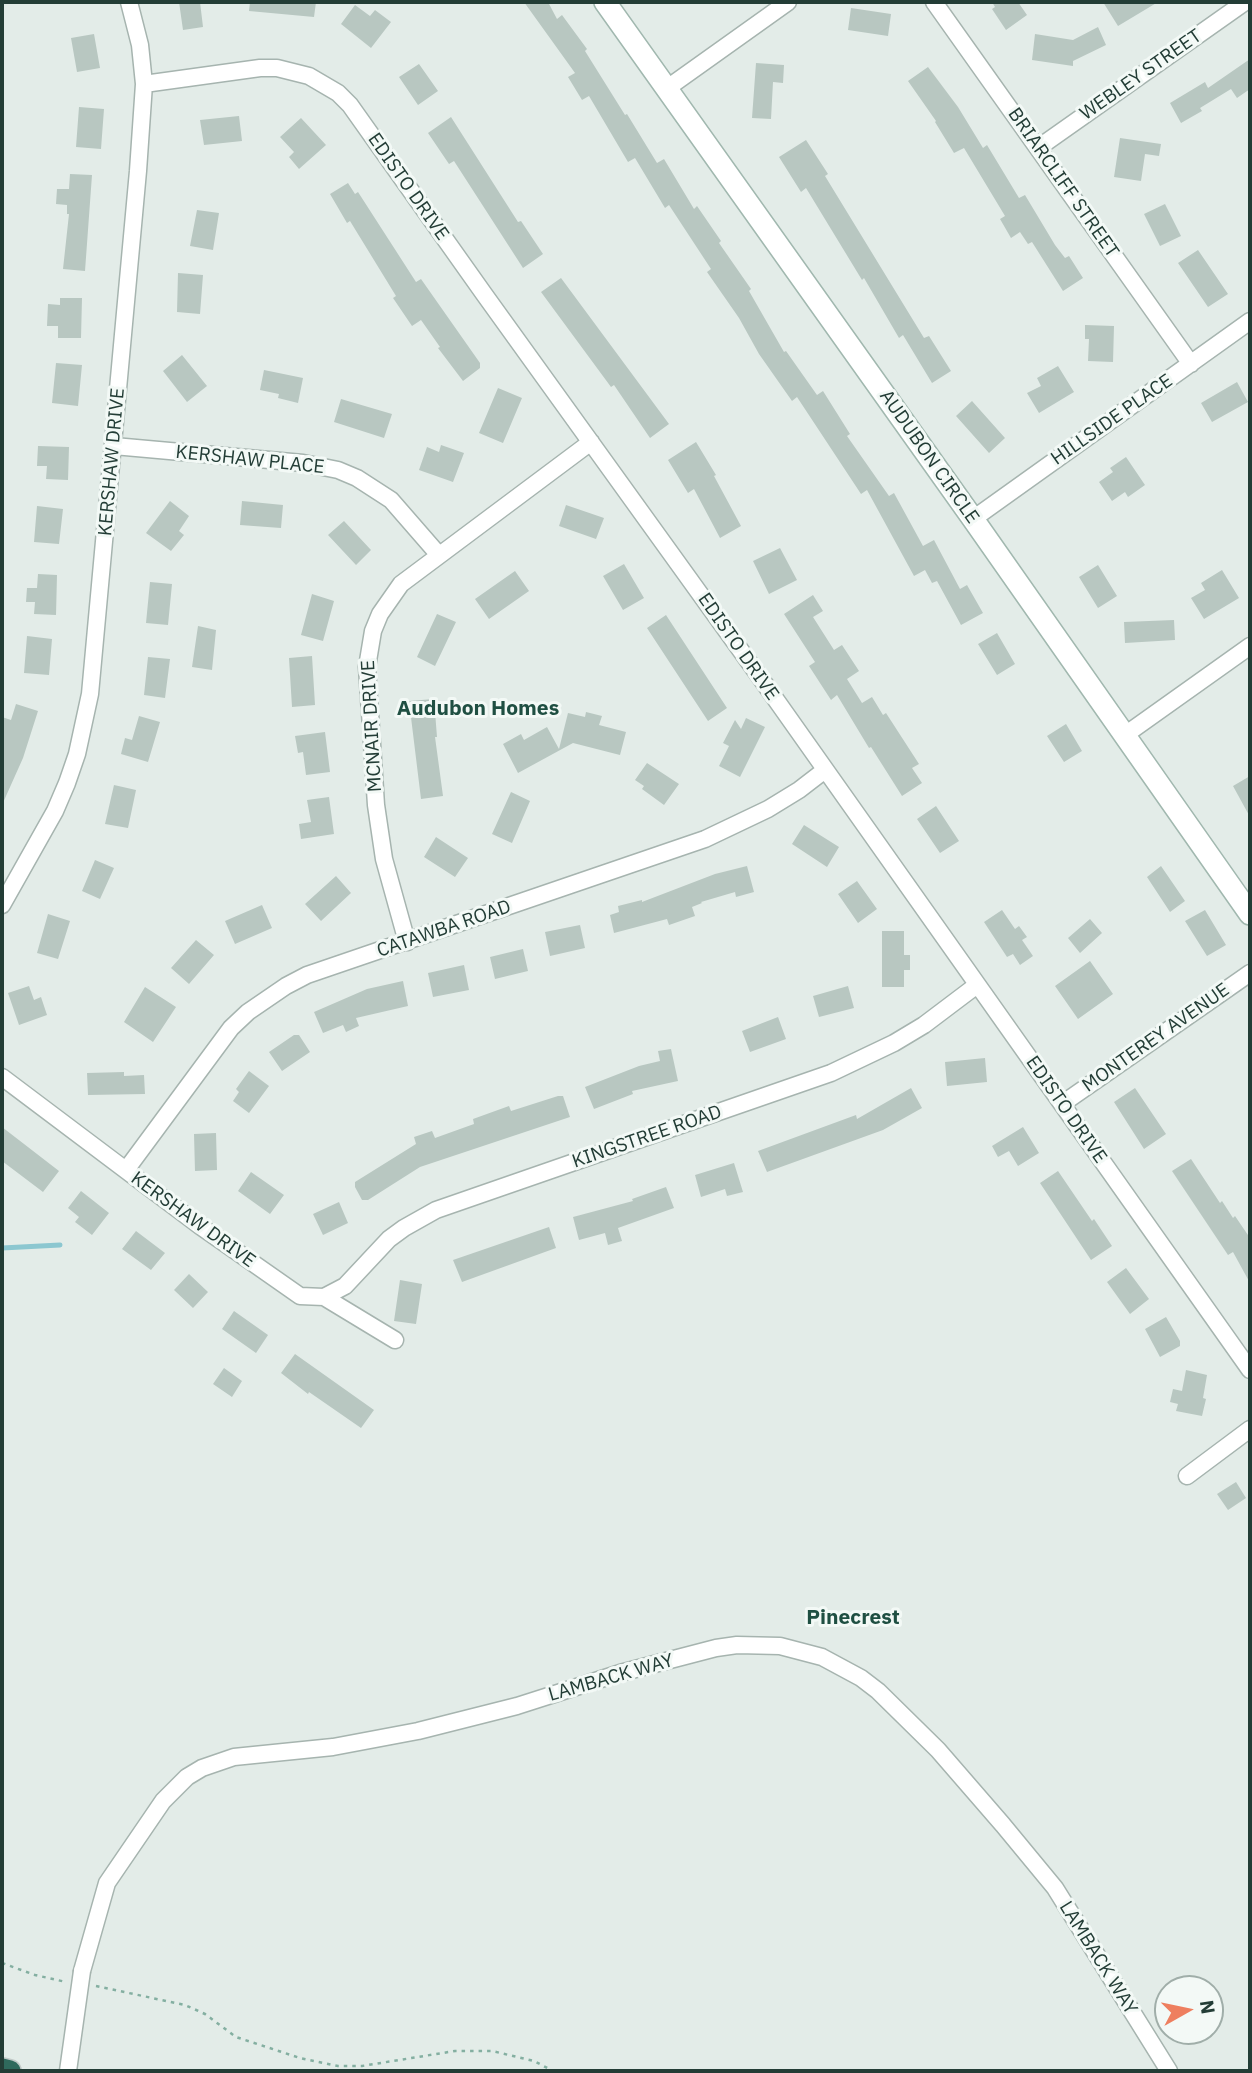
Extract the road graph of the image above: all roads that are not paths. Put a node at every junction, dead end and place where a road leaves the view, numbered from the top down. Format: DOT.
graph roads {
  1 [pos="129,2"];
  2 [pos="605,2"];
  3 [pos="788,2"];
  4 [pos="934,2"];
  5 [pos="1245,2"];
  6 [pos="144,84"];
  7 [pos="666,89"];
  8 [pos="1038,148"];
  9 [pos="1250,321"];
  10 [pos="1191,364"];
  11 [pos="591,442"];
  12 [pos="114,446"];
  13 [pos="973,519"];
  14 [pos="438,554"];
  15 [pos="1250,646"];
  16 [pos="1125,735"];
  17 [pos="825,770"];
  18 [pos="2,905"];
  19 [pos="1250,914"];
  20 [pos="407,942"];
  21 [pos="1250,973"];
  22 [pos="977,985"];
  23 [pos="2,1077"];
  24 [pos="1062,1104"];
  25 [pos="126,1170"];
  26 [pos="324,1297"];
  27 [pos="395,1340"];
  28 [pos="1250,1370"];
  29 [pos="1250,1429"];
  30 [pos="1187,1476"];
  31 [pos="2,2068"];
  32 [pos="10,2071"];
  33 [pos="68,2071"];
  34 [pos="1169,2071"];
  1 -- 6 [label="street, KERSHAW DRIVE"];
  2 -- 7 [label="street, AUDUBON CIRCLE"];
  3 -- 7 [label="street"];
  4 -- 8 [label="street, BRIARCLIFF STREET"];
  5 -- 8 [label="street, WEBLEY STREET"];
  6 -- 11 [label="street, EDISTO DRIVE"];
  6 -- 12 [label="street, KERSHAW DRIVE"];
  7 -- 13 [label="street, AUDUBON CIRCLE"];
  8 -- 10 [label="street, BRIARCLIFF STREET"];
  9 -- 10 [label="street, HILLSIDE PLACE"];
  10 -- 13 [label="street, HILLSIDE PLACE"];
  11 -- 14 [label="street, MCNAIR DRIVE"];
  11 -- 17 [label="street, EDISTO DRIVE"];
  12 -- 14 [label="street, KERSHAW PLACE"];
  12 -- 18 [label="street, KERSHAW DRIVE"];
  13 -- 16 [label="street, AUDUBON CIRCLE"];
  14 -- 20 [label="street, MCNAIR DRIVE"];
  15 -- 16 [label="street"];
  16 -- 19 [label="street, AUDUBON CIRCLE"];
  17 -- 20 [label="street, CATAWBA ROAD"];
  17 -- 22 [label="street, EDISTO DRIVE"];
  20 -- 25 [label="street, CATAWBA ROAD"];
  21 -- 24 [label="street, MONTEREY AVENUE"];
  22 -- 24 [label="street, EDISTO DRIVE"];
  22 -- 26 [label="street, KINGSTREE ROAD"];
  23 -- 25 [label="street, KERSHAW DRIVE"];
  24 -- 28 [label="street, EDISTO DRIVE"];
  25 -- 26 [label="street, KERSHAW DRIVE"];
  26 -- 27 [label="street, KERSHAW DRIVE"];
  29 -- 30 [label="street"];
  31 -- 32 [label="highway"];
  33 -- 34 [label="street, LAMBACK WAY, bridge"];
}
